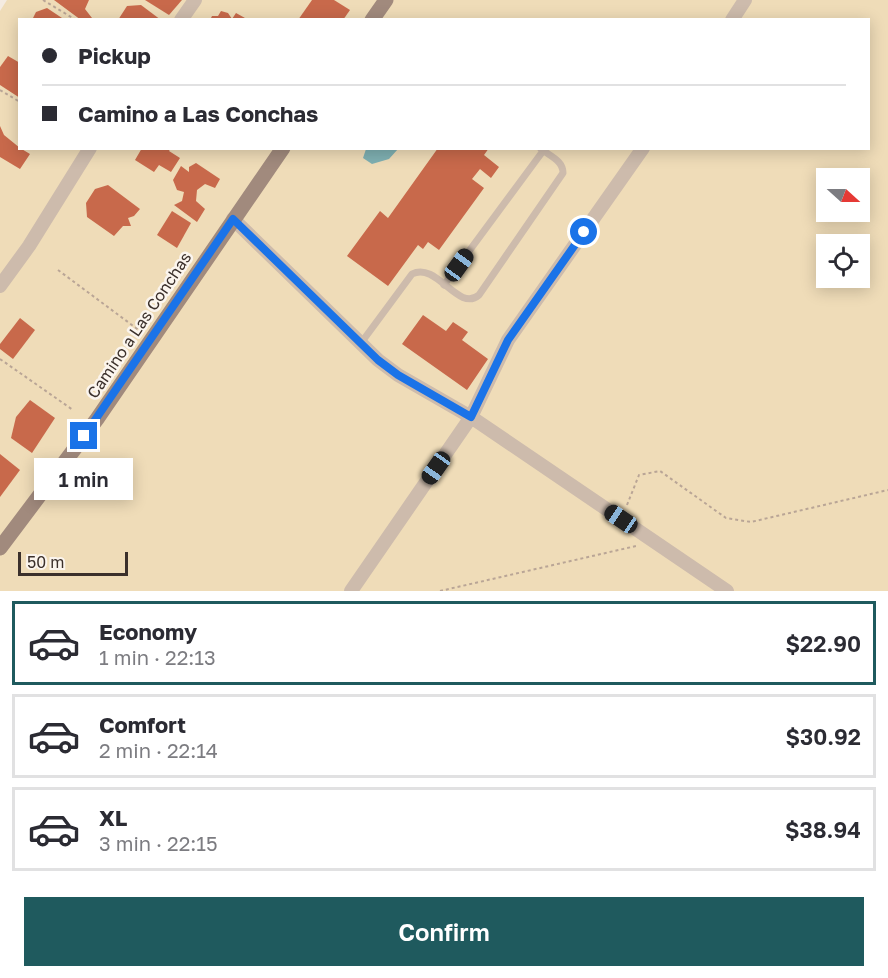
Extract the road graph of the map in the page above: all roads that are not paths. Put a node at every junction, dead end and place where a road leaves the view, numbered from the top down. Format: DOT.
graph roads {
  1 [pos="195,0"];
  2 [pos="386,0"];
  3 [pos="745,0"];
  4 [pos="182,18"];
  5 [pos="373,18"];
  6 [pos="733,18"];
  7 [pos="89,150"];
  8 [pos="282,150"];
  9 [pos="541,150"];
  10 [pos="642,150"];
  11 [pos="233,219"];
  12 [pos="444,285"];
  13 [pos="0,286"];
  14 [pos="361,343"];
  15 [pos="471,417"];
  16 [pos="2,541"];
  17 [pos="351,591"];
  18 [pos="727,591"];
  1 -- 4 [label="street"];
  2 -- 5 [label="street"];
  3 -- 6 [label="street"];
  7 -- 13 [label="street"];
  8 -- 11 [label="street, Camino a Las Conchas"];
  9 -- 12 [label="lane"];
  9 -- 12 [label="lane"];
  10 -- 15 [label="street"];
  11 -- 14 [label="street"];
  11 -- 16 [label="street, Camino a Las Conchas"];
  12 -- 14 [label="lane"];
  14 -- 15 [label="street"];
  15 -- 17 [label="street"];
  15 -- 18 [label="street"];
}
